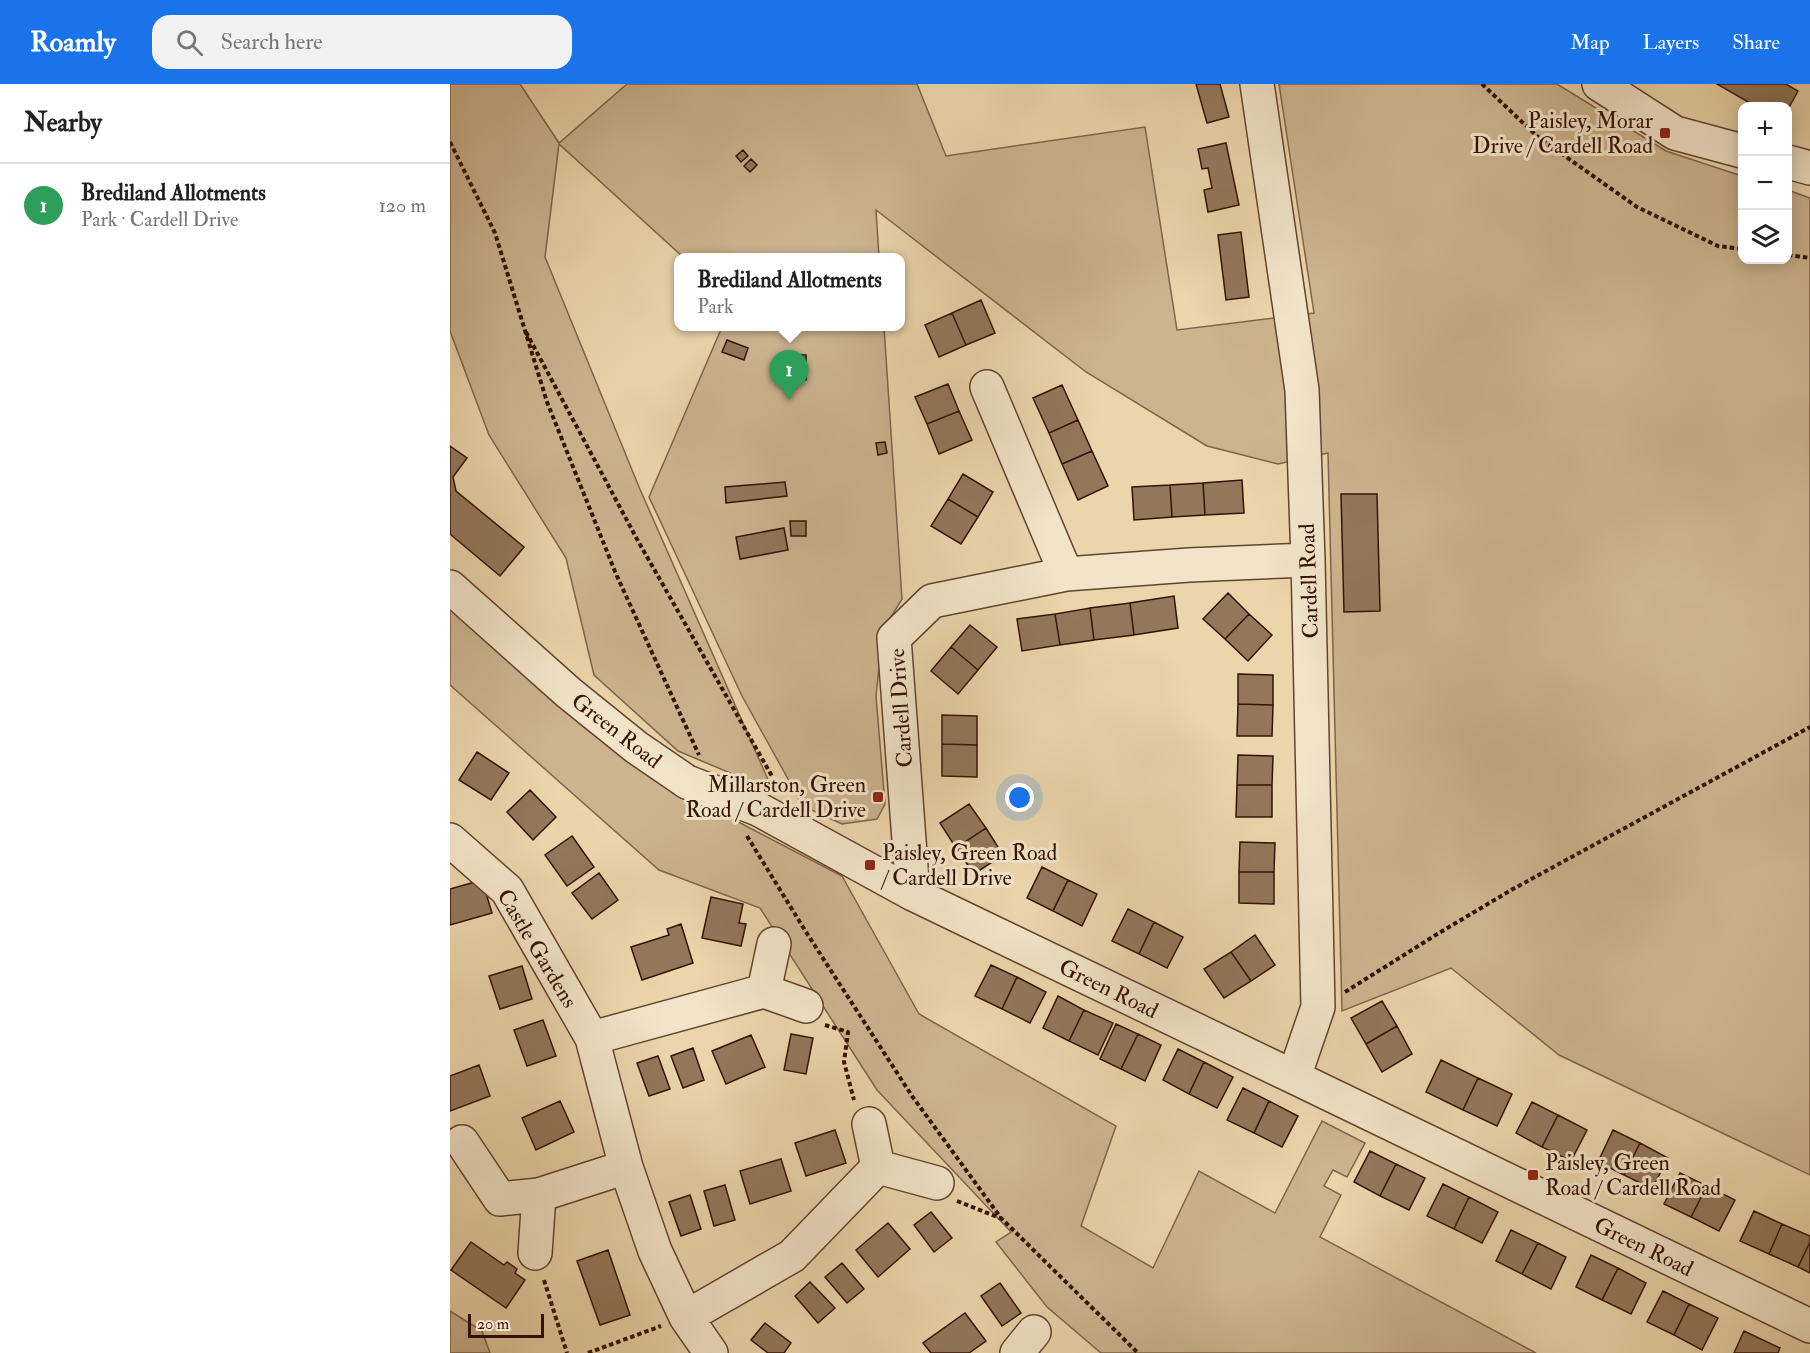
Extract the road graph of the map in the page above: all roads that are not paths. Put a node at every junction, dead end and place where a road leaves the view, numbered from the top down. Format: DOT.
graph roads {
  1 [pos="1257,84"];
  2 [pos="1599,84"];
  3 [pos="1738,150"];
  4 [pos="1792,163"];
  5 [pos="1810,168"];
  6 [pos="987,387"];
  7 [pos="1308,560"];
  8 [pos="1066,574"];
  9 [pos="450,587"];
  10 [pos="450,840"];
  11 [pos="913,894"];
  12 [pos="774,944"];
  13 [pos="764,991"];
  14 [pos="806,1006"];
  15 [pos="592,1038"];
  16 [pos="1294,1077"];
  17 [pos="869,1124"];
  18 [pos="462,1142"];
  19 [pos="626,1167"];
  20 [pos="878,1167"];
  21 [pos="937,1183"];
  22 [pos="539,1195"];
  23 [pos="536,1253"];
  24 [pos="686,1317"];
  25 [pos="1810,1326"];
  26 [pos="711,1353"];
  1 -- 7 [label="street, Cardell Road"];
  2 -- 3 [label="street"];
  4 -- 5 [label="street"];
  6 -- 8 [label="street"];
  7 -- 8 [label="street, Cardell Drive"];
  7 -- 16 [label="street, Cardell Road"];
  8 -- 11 [label="street, Cardell Drive"];
  9 -- 11 [label="street, Green Road, bridge"];
  10 -- 15 [label="street, Castle Gardens"];
  11 -- 16 [label="street, Green Road"];
  12 -- 13 [label="street"];
  13 -- 14 [label="street"];
  13 -- 15 [label="street"];
  15 -- 19 [label="street, Castle Gardens"];
  16 -- 25 [label="street, Green Road"];
  17 -- 20 [label="street"];
  18 -- 22 [label="street"];
  19 -- 22 [label="street"];
  19 -- 24 [label="street, Castle Gardens"];
  20 -- 21 [label="street"];
  20 -- 24 [label="street"];
  22 -- 23 [label="street"];
  24 -- 26 [label="street, Castle Gardens"];
}
